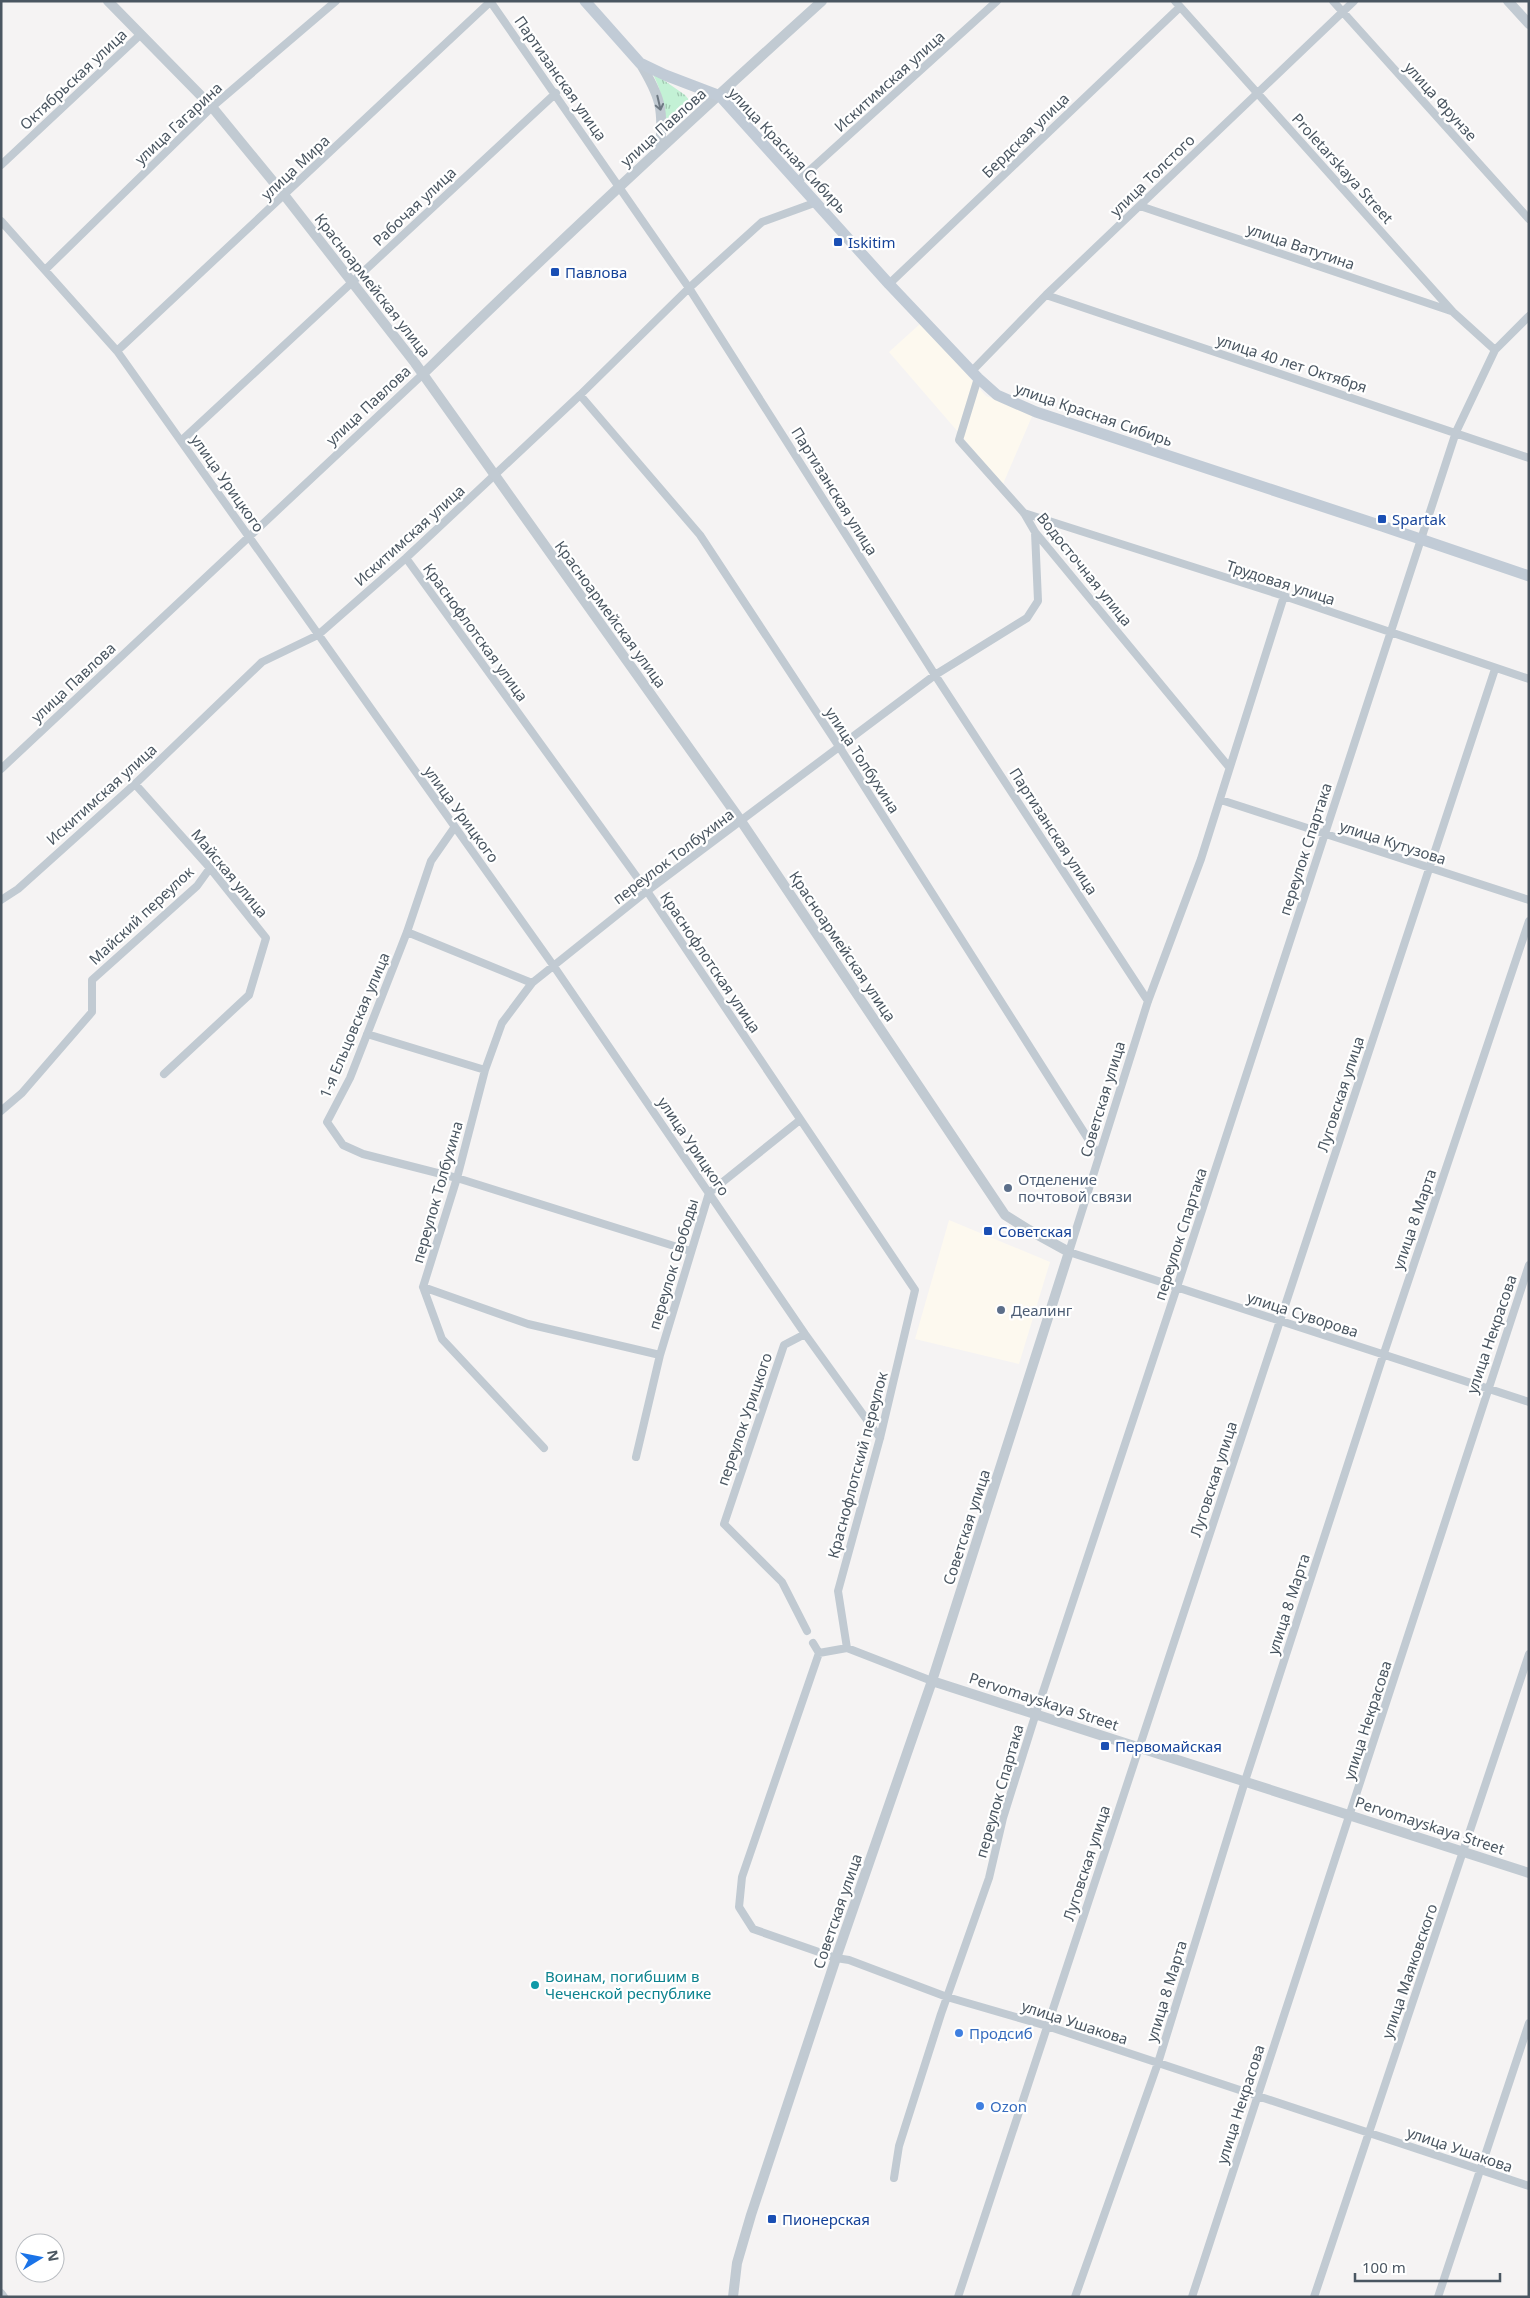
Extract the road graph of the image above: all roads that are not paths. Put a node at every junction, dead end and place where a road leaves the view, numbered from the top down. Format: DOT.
graph roads {
  1 [pos="108,1"];
  2 [pos="336,1"];
  3 [pos="491,1"];
  4 [pos="585,1"];
  5 [pos="822,1"];
  6 [pos="997,1"];
  7 [pos="1334,1"];
  8 [pos="1354,1"];
  9 [pos="1508,1"];
  10 [pos="1178,4"];
  11 [pos="1343,12"];
  12 [pos="1529,24"];
  13 [pos="141,34"];
  14 [pos="640,63"];
  15 [pos="1257,92"];
  16 [pos="556,93"];
  17 [pos="720,96"];
  18 [pos="212,108"];
  19 [pos="660,148"];
  20 [pos="1,165"];
  21 [pos="798,181"];
  22 [pos="618,187"];
  23 [pos="285,196"];
  24 [pos="817,202"];
  25 [pos="1140,206"];
  26 [pos="1529,219"];
  27 [pos="1,221"];
  28 [pos="45,270"];
  29 [pos="352,283"];
  30 [pos="889,284"];
  31 [pos="689,288"];
  32 [pos="1046,295"];
  33 [pos="1453,312"];
  34 [pos="1529,316"];
  35 [pos="1495,350"];
  36 [pos="117,351"];
  37 [pos="423,374"];
  38 [pos="975,375"];
  39 [pos="580,395"];
  40 [pos="1456,432"];
  41 [pos="181,441"];
  42 [pos="1529,458"];
  43 [pos="493,476"];
  44 [pos="1024,513"];
  45 [pos="1035,532"];
  46 [pos="250,537"];
  47 [pos="1421,539"];
  48 [pos="406,558"];
  49 [pos="1529,576"];
  50 [pos="1284,596"];
  51 [pos="1390,633"];
  52 [pos="318,635"];
  53 [pos="1495,669"];
  54 [pos="935,675"];
  55 [pos="1529,679"];
  56 [pos="840,748"];
  57 [pos="1230,767"];
  58 [pos="1,769"];
  59 [pos="135,784"];
  60 [pos="1221,800"];
  61 [pos="742,821"];
  62 [pos="454,828"];
  63 [pos="1324,834"];
  64 [pos="210,868"];
  65 [pos="1429,868"];
  66 [pos="648,891"];
  67 [pos="1,900"];
  68 [pos="1529,900"];
  69 [pos="1529,921"];
  70 [pos="408,932"];
  71 [pos="554,965"];
  72 [pos="532,983"];
  73 [pos="1148,1001"];
  74 [pos="367,1034"];
  75 [pos="485,1070"];
  76 [pos="164,1074"];
  77 [pos="1,1111"];
  78 [pos="800,1120"];
  79 [pos="1099,1156"];
  80 [pos="457,1178"];
  81 [pos="709,1192"];
  82 [pos="690,1252"];
  83 [pos="1069,1252"];
  84 [pos="1529,1264"];
  85 [pos="423,1287"];
  86 [pos="1178,1287"];
  87 [pos="914,1290"];
  88 [pos="1280,1321"];
  89 [pos="805,1334"];
  90 [pos="1384,1354"];
  91 [pos="660,1355"];
  92 [pos="1487,1388"];
  93 [pos="1529,1402"];
  94 [pos="880,1438"];
  95 [pos="544,1448"];
  96 [pos="636,1457"];
  97 [pos="808,1631"];
  98 [pos="813,1643"];
  99 [pos="847,1648"];
  100 [pos="819,1653"];
  101 [pos="1529,1654"];
  102 [pos="932,1682"];
  103 [pos="1036,1714"];
  104 [pos="1139,1747"];
  105 [pos="1245,1781"];
  106 [pos="1350,1816"];
  107 [pos="1464,1851"];
  108 [pos="1529,1873"];
  109 [pos="836,1958"];
  110 [pos="946,1997"];
  111 [pos="1529,2024"];
  112 [pos="1047,2026"];
  113 [pos="1158,2063"];
  114 [pos="1256,2095"];
  115 [pos="1369,2133"];
  116 [pos="1480,2170"];
  117 [pos="894,2178"];
  118 [pos="1529,2186"];
  119 [pos="1,2293"];
  120 [pos="4,2297"];
  121 [pos="733,2297"];
  122 [pos="958,2297"];
  123 [pos="1075,2297"];
  124 [pos="1192,2297"];
  125 [pos="1314,2297"];
  126 [pos="1438,2297"];
  1 -- 13 [label="street, Красноармейская улица"];
  2 -- 18 [label="street, улица Гагарина"];
  3 -- 16 [label="street, Партизанская улица"];
  3 -- 23 [label="street, улица Мира"];
  4 -- 14 [label="main road, улица Красная Сибирь"];
  5 -- 17 [label="street, улица Павлова"];
  6 -- 21 [label="street, Искитимская улица"];
  7 -- 11 [label="street, улица Фрунзе"];
  8 -- 11 [label="street, улица Толстого"];
  9 -- 12 [label="street"];
  10 -- 15 [label="street, Proletarskaya Street"];
  10 -- 30 [label="street, Бердская улица"];
  11 -- 15 [label="street, улица Толстого"];
  11 -- 26 [label="street, улица Фрунзе"];
  13 -- 18 [label="street, Красноармейская улица"];
  13 -- 20 [label="street, Октябрьская улица"];
  14 -- 17 [label="main road, улица Красная Сибирь"];
  14 -- 19 [label="street, one-way"];
  15 -- 25 [label="street, улица Толстого"];
  15 -- 33 [label="street, Proletarskaya Street"];
  16 -- 22 [label="street, Партизанская улица"];
  16 -- 29 [label="street, Рабочая улица"];
  17 -- 19 [label="street, улица Павлова"];
  17 -- 21 [label="main road, улица Красная Сибирь"];
  18 -- 23 [label="street, Красноармейская улица"];
  18 -- 28 [label="street, улица Гагарина"];
  19 -- 22 [label="street, улица Павлова"];
  21 -- 24 [label="main road, улица Красная Сибирь"];
  22 -- 31 [label="street, Партизанская улица"];
  22 -- 37 [label="street, улица Павлова"];
  23 -- 29 [label="street, Красноармейская улица"];
  23 -- 36 [label="street, улица Мира"];
  24 -- 30 [label="main road, улица Красная Сибирь"];
  24 -- 31 [label="street, Искитимская улица"];
  25 -- 32 [label="street, улица Толстого"];
  25 -- 33 [label="street, улица Ватутина"];
  27 -- 28 [label="street, улица Урицкого"];
  28 -- 36 [label="street, улица Урицкого"];
  29 -- 37 [label="street, Красноармейская улица"];
  29 -- 41 [label="street, Рабочая улица"];
  30 -- 38 [label="main road, улица Красная Сибирь"];
  31 -- 39 [label="street, Искитимская улица"];
  31 -- 54 [label="street, Партизанская улица"];
  32 -- 38 [label="street, улица Толстого"];
  32 -- 40 [label="street, улица 40 лет Октября"];
  33 -- 35 [label="street, Proletarskaya Street"];
  34 -- 35 [label="street, переулок Спартака"];
  35 -- 40 [label="street, переулок Спартака"];
  36 -- 41 [label="street, улица Урицкого"];
  37 -- 43 [label="street, Красноармейская улица"];
  37 -- 46 [label="street, улица Павлова"];
  38 -- 44 [label="street, Водосточная улица"];
  38 -- 47 [label="main road, улица Красная Сибирь"];
  39 -- 43 [label="street, Искитимская улица"];
  39 -- 56 [label="street, улица Толбухина"];
  40 -- 42 [label="street, улица 40 лет Октября"];
  40 -- 47 [label="street, переулок Спартака"];
  41 -- 46 [label="street, улица Урицкого"];
  43 -- 48 [label="street, Искитимская улица"];
  43 -- 61 [label="street, Красноармейская улица"];
  44 -- 45 [label="street, Водосточная улица"];
  44 -- 50 [label="street, Трудовая улица"];
  45 -- 54 [label="street, переулок Толбухина"];
  45 -- 57 [label="street, Водосточная улица"];
  46 -- 52 [label="street, улица Урицкого"];
  46 -- 58 [label="street, улица Павлова"];
  47 -- 49 [label="main road, улица Красная Сибирь"];
  47 -- 51 [label="street, переулок Спартака"];
  48 -- 52 [label="street, Искитимская улица"];
  48 -- 66 [label="street, Краснофлотская улица"];
  50 -- 51 [label="street, Трудовая улица"];
  50 -- 57 [label="street, Советская улица"];
  51 -- 53 [label="street, Трудовая улица"];
  51 -- 63 [label="street, переулок Спартака"];
  52 -- 59 [label="street, Искитимская улица"];
  52 -- 62 [label="street, улица Урицкого"];
  53 -- 55 [label="street, Трудовая улица"];
  53 -- 65 [label="street, Луговская улица"];
  54 -- 56 [label="street, переулок Толбухина"];
  54 -- 73 [label="street, Партизанская улица"];
  56 -- 61 [label="street, переулок Толбухина"];
  56 -- 79 [label="street, улица Толбухина"];
  57 -- 60 [label="street, Советская улица"];
  59 -- 64 [label="street, Майская улица"];
  59 -- 67 [label="street, Искитимская улица"];
  60 -- 63 [label="street, улица Кутузова"];
  60 -- 73 [label="street, Советская улица"];
  61 -- 66 [label="street, переулок Толбухина"];
  61 -- 83 [label="street, Красноармейская улица"];
  62 -- 70 [label="street, 1-я Ельцовская улица"];
  62 -- 71 [label="street, улица Урицкого"];
  63 -- 65 [label="street, улица Кутузова"];
  63 -- 86 [label="street, переулок Спартака"];
  64 -- 76 [label="street, Майская улица"];
  64 -- 77 [label="street, Майский переулок"];
  65 -- 68 [label="street, улица Кутузова"];
  65 -- 88 [label="street, Луговская улица"];
  66 -- 71 [label="street, переулок Толбухина"];
  66 -- 78 [label="street, Краснофлотская улица"];
  69 -- 90 [label="street, улица 8 Марта"];
  70 -- 72 [label="street"];
  70 -- 74 [label="street, 1-я Ельцовская улица"];
  71 -- 72 [label="street, переулок Толбухина"];
  71 -- 81 [label="street, улица Урицкого"];
  72 -- 75 [label="street, переулок Толбухина"];
  73 -- 79 [label="street, Советская улица"];
  74 -- 75 [label="street"];
  74 -- 80 [label="street, 1-я Ельцовская улица"];
  75 -- 80 [label="street, переулок Толбухина"];
  78 -- 81 [label="street, переулок Свободы"];
  78 -- 87 [label="street, Краснофлотская улица"];
  79 -- 83 [label="street, Советская улица"];
  80 -- 82 [label="street, 1-я Ельцовская улица"];
  80 -- 85 [label="street, переулок Толбухина"];
  81 -- 82 [label="street, переулок Свободы"];
  81 -- 89 [label="street, улица Урицкого"];
  82 -- 91 [label="street, переулок Свободы"];
  83 -- 86 [label="street, улица Суворова"];
  83 -- 102 [label="street, Советская улица"];
  84 -- 92 [label="street, улица Некрасова"];
  85 -- 91 [label="street"];
  85 -- 95 [label="street"];
  86 -- 88 [label="street, улица Суворова"];
  86 -- 103 [label="street, переулок Спартака"];
  87 -- 94 [label="street, Краснофлотский переулок"];
  88 -- 90 [label="street, улица Суворова"];
  88 -- 104 [label="street, Луговская улица"];
  89 -- 94 [label="street, улица Урицкого"];
  89 -- 97 [label="street, переулок Урицкого"];
  90 -- 92 [label="street, улица Суворова"];
  90 -- 105 [label="street, улица 8 Марта"];
  91 -- 96 [label="street, переулок Свободы"];
  92 -- 93 [label="street, улица Суворова"];
  92 -- 106 [label="street, улица Некрасова"];
  94 -- 99 [label="street, Краснофлотский переулок"];
  98 -- 100 [label="street"];
  99 -- 100 [label="street"];
  99 -- 102 [label="street, Pervomayskaya Street"];
  100 -- 109 [label="street, улица Ушакова"];
  101 -- 107 [label="street, улица Маяковского"];
  102 -- 103 [label="street, Pervomayskaya Street"];
  102 -- 109 [label="street, Советская улица"];
  103 -- 104 [label="street, Pervomayskaya Street"];
  103 -- 110 [label="street, переулок Спартака"];
  104 -- 105 [label="street, Pervomayskaya Street"];
  104 -- 112 [label="street, Луговская улица"];
  105 -- 106 [label="street, Pervomayskaya Street"];
  105 -- 113 [label="street, улица 8 Марта"];
  106 -- 107 [label="street, Pervomayskaya Street"];
  106 -- 114 [label="street, улица Некрасова"];
  107 -- 108 [label="street, Pervomayskaya Street"];
  107 -- 115 [label="street, улица Маяковского"];
  109 -- 110 [label="street, улица Ушакова"];
  109 -- 121 [label="street, Советская улица"];
  110 -- 112 [label="street, улица Ушакова"];
  110 -- 117 [label="street, переулок Спартака"];
  111 -- 116 [label="street"];
  112 -- 113 [label="street, улица Ушакова"];
  112 -- 122 [label="street, Луговская улица"];
  113 -- 114 [label="street, улица Ушакова"];
  113 -- 123 [label="street, улица 8 Марта"];
  114 -- 115 [label="street, улица Ушакова"];
  114 -- 124 [label="street, улица Некрасова"];
  115 -- 116 [label="street, улица Ушакова"];
  115 -- 125 [label="street, улица Маяковского"];
  116 -- 118 [label="street, улица Ушакова"];
  116 -- 126 [label="street"];
  119 -- 120 [label="street"];
}
